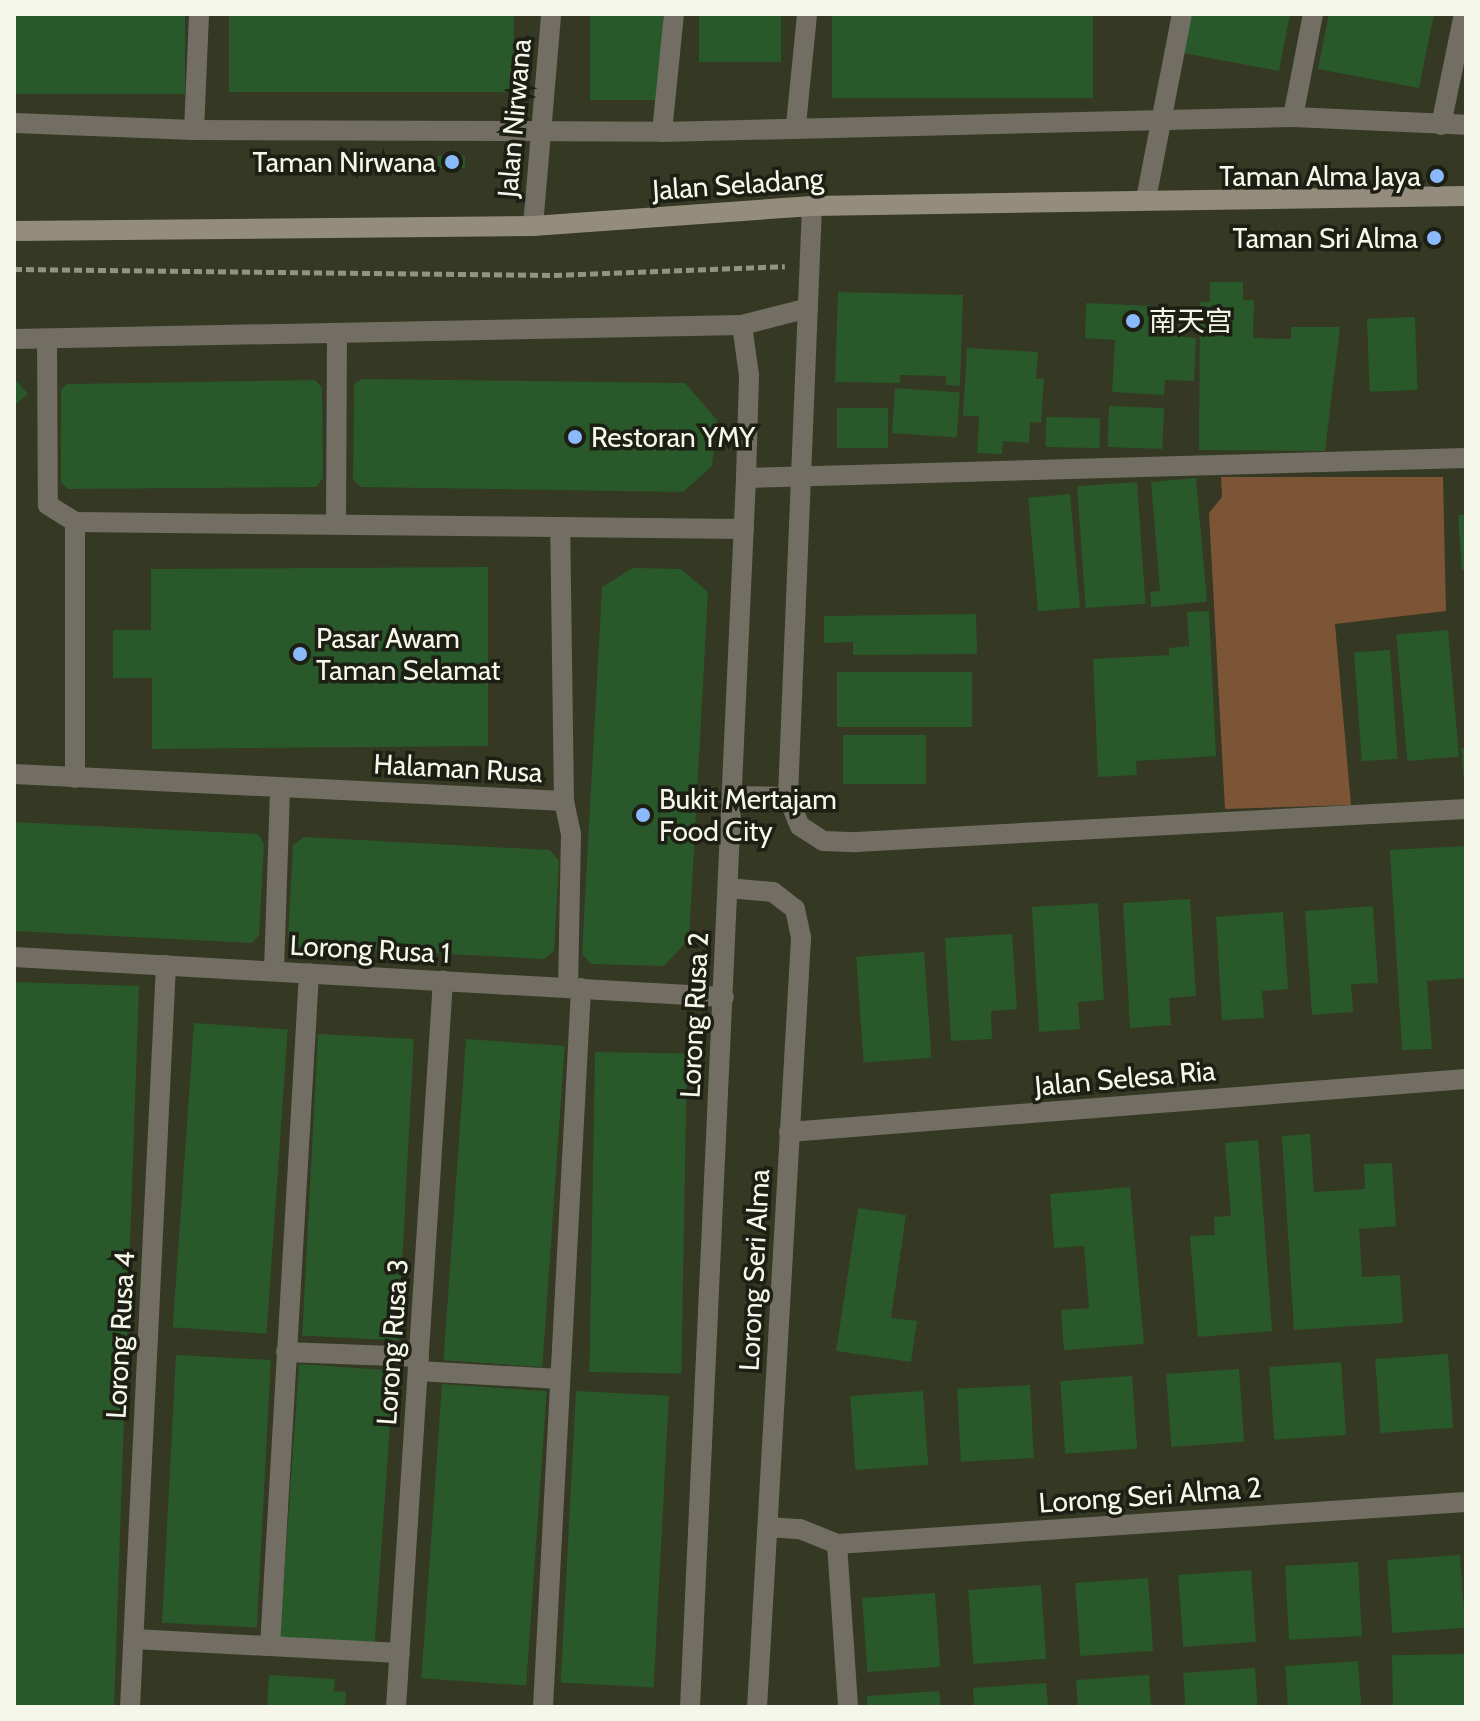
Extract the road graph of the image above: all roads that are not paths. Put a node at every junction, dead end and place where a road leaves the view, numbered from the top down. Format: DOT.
graph roads {
  1 [pos="199,14"];
  2 [pos="551,14"];
  3 [pos="674,14"];
  4 [pos="807,14"];
  5 [pos="1182,14"];
  6 [pos="1313,14"];
  7 [pos="1464,14"];
  8 [pos="1293,117"];
  9 [pos="1163,121"];
  10 [pos="14,123"];
  11 [pos="796,125"];
  12 [pos="1441,125"];
  13 [pos="1466,125"];
  14 [pos="194,130"];
  15 [pos="541,130"];
  16 [pos="662,132"];
  17 [pos="1466,196"];
  18 [pos="1146,199"];
  19 [pos="812,206"];
  20 [pos="533,226"];
  21 [pos="14,231"];
  22 [pos="808,308"];
  23 [pos="742,325"];
  24 [pos="337,335"];
  25 [pos="14,339"];
  26 [pos="47,339"];
  27 [pos="1466,458"];
  28 [pos="802,477"];
  29 [pos="746,478"];
  30 [pos="75,522"];
  31 [pos="336,523"];
  32 [pos="560,527"];
  33 [pos="744,529"];
  34 [pos="14,774"];
  35 [pos="75,778"];
  36 [pos="280,788"];
  37 [pos="732,796"];
  38 [pos="788,797"];
  39 [pos="564,801"];
  40 [pos="1466,809"];
  41 [pos="728,888"];
  42 [pos="14,957"];
  43 [pos="166,965"];
  44 [pos="274,971"];
  45 [pos="309,973"];
  46 [pos="443,981"];
  47 [pos="575,988"];
  48 [pos="724,997"];
  49 [pos="1466,1079"];
  50 [pos="789,1132"];
  51 [pos="286,1352"];
  52 [pos="418,1364"];
  53 [pos="560,1379"];
  54 [pos="1466,1502"];
  55 [pos="768,1527"];
  56 [pos="837,1544"];
  57 [pos="134,1639"];
  58 [pos="270,1646"];
  59 [pos="400,1653"];
  60 [pos="130,1707"];
  61 [pos="396,1707"];
  62 [pos="543,1707"];
  63 [pos="690,1707"];
  64 [pos="757,1707"];
  65 [pos="848,1707"];
  1 -- 14 [label="street"];
  2 -- 15 [label="street, Jalan Nirwana"];
  3 -- 16 [label="street"];
  4 -- 11 [label="street"];
  5 -- 9 [label="street"];
  6 -- 8 [label="street"];
  7 -- 12 [label="street"];
  8 -- 9 [label="street, Jalan Seladang"];
  8 -- 12 [label="street, Jalan Seladang"];
  9 -- 11 [label="street, Jalan Seladang"];
  9 -- 18 [label="street"];
  10 -- 14 [label="street, Jalan Seladang"];
  11 -- 16 [label="street, Jalan Seladang"];
  12 -- 13 [label="street, Jalan Seladang"];
  14 -- 15 [label="street, Jalan Seladang"];
  15 -- 16 [label="street, Jalan Seladang"];
  15 -- 20 [label="street, Jalan Nirwana"];
  17 -- 18 [label="street, Jalan Seladang"];
  18 -- 19 [label="street, Jalan Seladang"];
  19 -- 20 [label="street, Jalan Seladang"];
  19 -- 22 [label="street"];
  20 -- 21 [label="street, Jalan Seladang"];
  22 -- 23 [label="street"];
  22 -- 28 [label="street"];
  23 -- 24 [label="street"];
  23 -- 29 [label="street, Lorong Rusa 2"];
  24 -- 26 [label="street"];
  24 -- 31 [label="street"];
  25 -- 26 [label="street"];
  26 -- 30 [label="street"];
  27 -- 28 [label="street"];
  28 -- 29 [label="street"];
  28 -- 38 [label="street"];
  29 -- 33 [label="street, Lorong Rusa 2"];
  30 -- 31 [label="street"];
  30 -- 35 [label="street"];
  31 -- 32 [label="street"];
  32 -- 33 [label="street"];
  32 -- 39 [label="street, Halaman Rusa"];
  33 -- 37 [label="street, Lorong Rusa 2"];
  34 -- 35 [label="street, Halaman Rusa"];
  35 -- 36 [label="street, Halaman Rusa"];
  36 -- 39 [label="street, Halaman Rusa"];
  36 -- 44 [label="street"];
  37 -- 38 [label="street"];
  37 -- 41 [label="street, Lorong Rusa 2"];
  38 -- 40 [label="street"];
  39 -- 47 [label="street"];
  41 -- 48 [label="street, Lorong Rusa 2"];
  41 -- 50 [label="street, Lorong Seri Alma"];
  42 -- 43 [label="street, Lorong Rusa 1"];
  43 -- 44 [label="street, Lorong Rusa 1"];
  43 -- 57 [label="street, Lorong Rusa 4"];
  44 -- 45 [label="street, Lorong Rusa 1"];
  45 -- 46 [label="street, Lorong Rusa 1"];
  45 -- 51 [label="street"];
  46 -- 47 [label="street, Lorong Rusa 1"];
  46 -- 52 [label="street, Lorong Rusa 3"];
  47 -- 48 [label="street, Lorong Rusa 1"];
  47 -- 53 [label="street"];
  48 -- 63 [label="street, Lorong Rusa 2"];
  49 -- 50 [label="street, Jalan Selesa Ria"];
  50 -- 55 [label="street, Lorong Seri Alma"];
  51 -- 52 [label="street"];
  51 -- 58 [label="street"];
  52 -- 53 [label="street"];
  52 -- 59 [label="street, Lorong Rusa 3"];
  53 -- 62 [label="street"];
  54 -- 56 [label="street, Lorong Seri Alma 2"];
  55 -- 56 [label="street"];
  55 -- 64 [label="street, Lorong Seri Alma"];
  56 -- 65 [label="street"];
  57 -- 58 [label="street"];
  57 -- 60 [label="street, Lorong Rusa 4"];
  58 -- 59 [label="street"];
  59 -- 61 [label="street, Lorong Rusa 3"];
}
